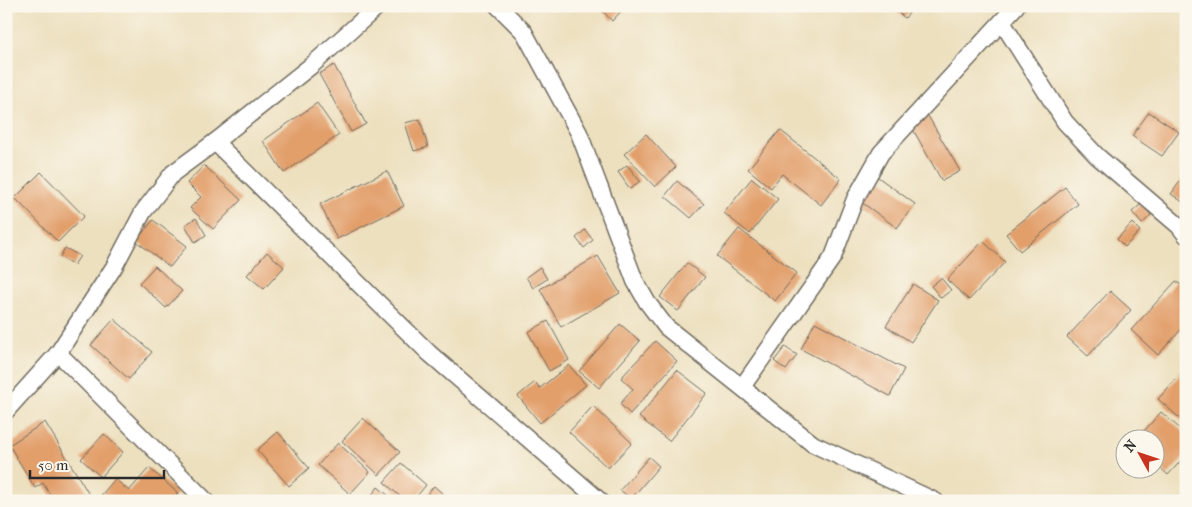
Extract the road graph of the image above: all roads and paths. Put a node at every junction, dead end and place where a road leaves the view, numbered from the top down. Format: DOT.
graph roads {
  1 [pos="378,6"];
  2 [pos="498,6"];
  3 [pos="1016,6"];
  4 [pos="1002,22"];
  5 [pos="216,142"];
  6 [pos="1186,236"];
  7 [pos="58,353"];
  8 [pos="742,387"];
  9 [pos="6,411"];
  10 [pos="206,501"];
  11 [pos="600,501"];
  12 [pos="936,501"];
  1 -- 5 [label="street"];
  2 -- 8 [label="street"];
  3 -- 4 [label="street"];
  4 -- 6 [label="street"];
  4 -- 8 [label="street"];
  5 -- 7 [label="street"];
  5 -- 11 [label="street"];
  7 -- 9 [label="street"];
  7 -- 10 [label="street"];
  8 -- 12 [label="street"];
}
